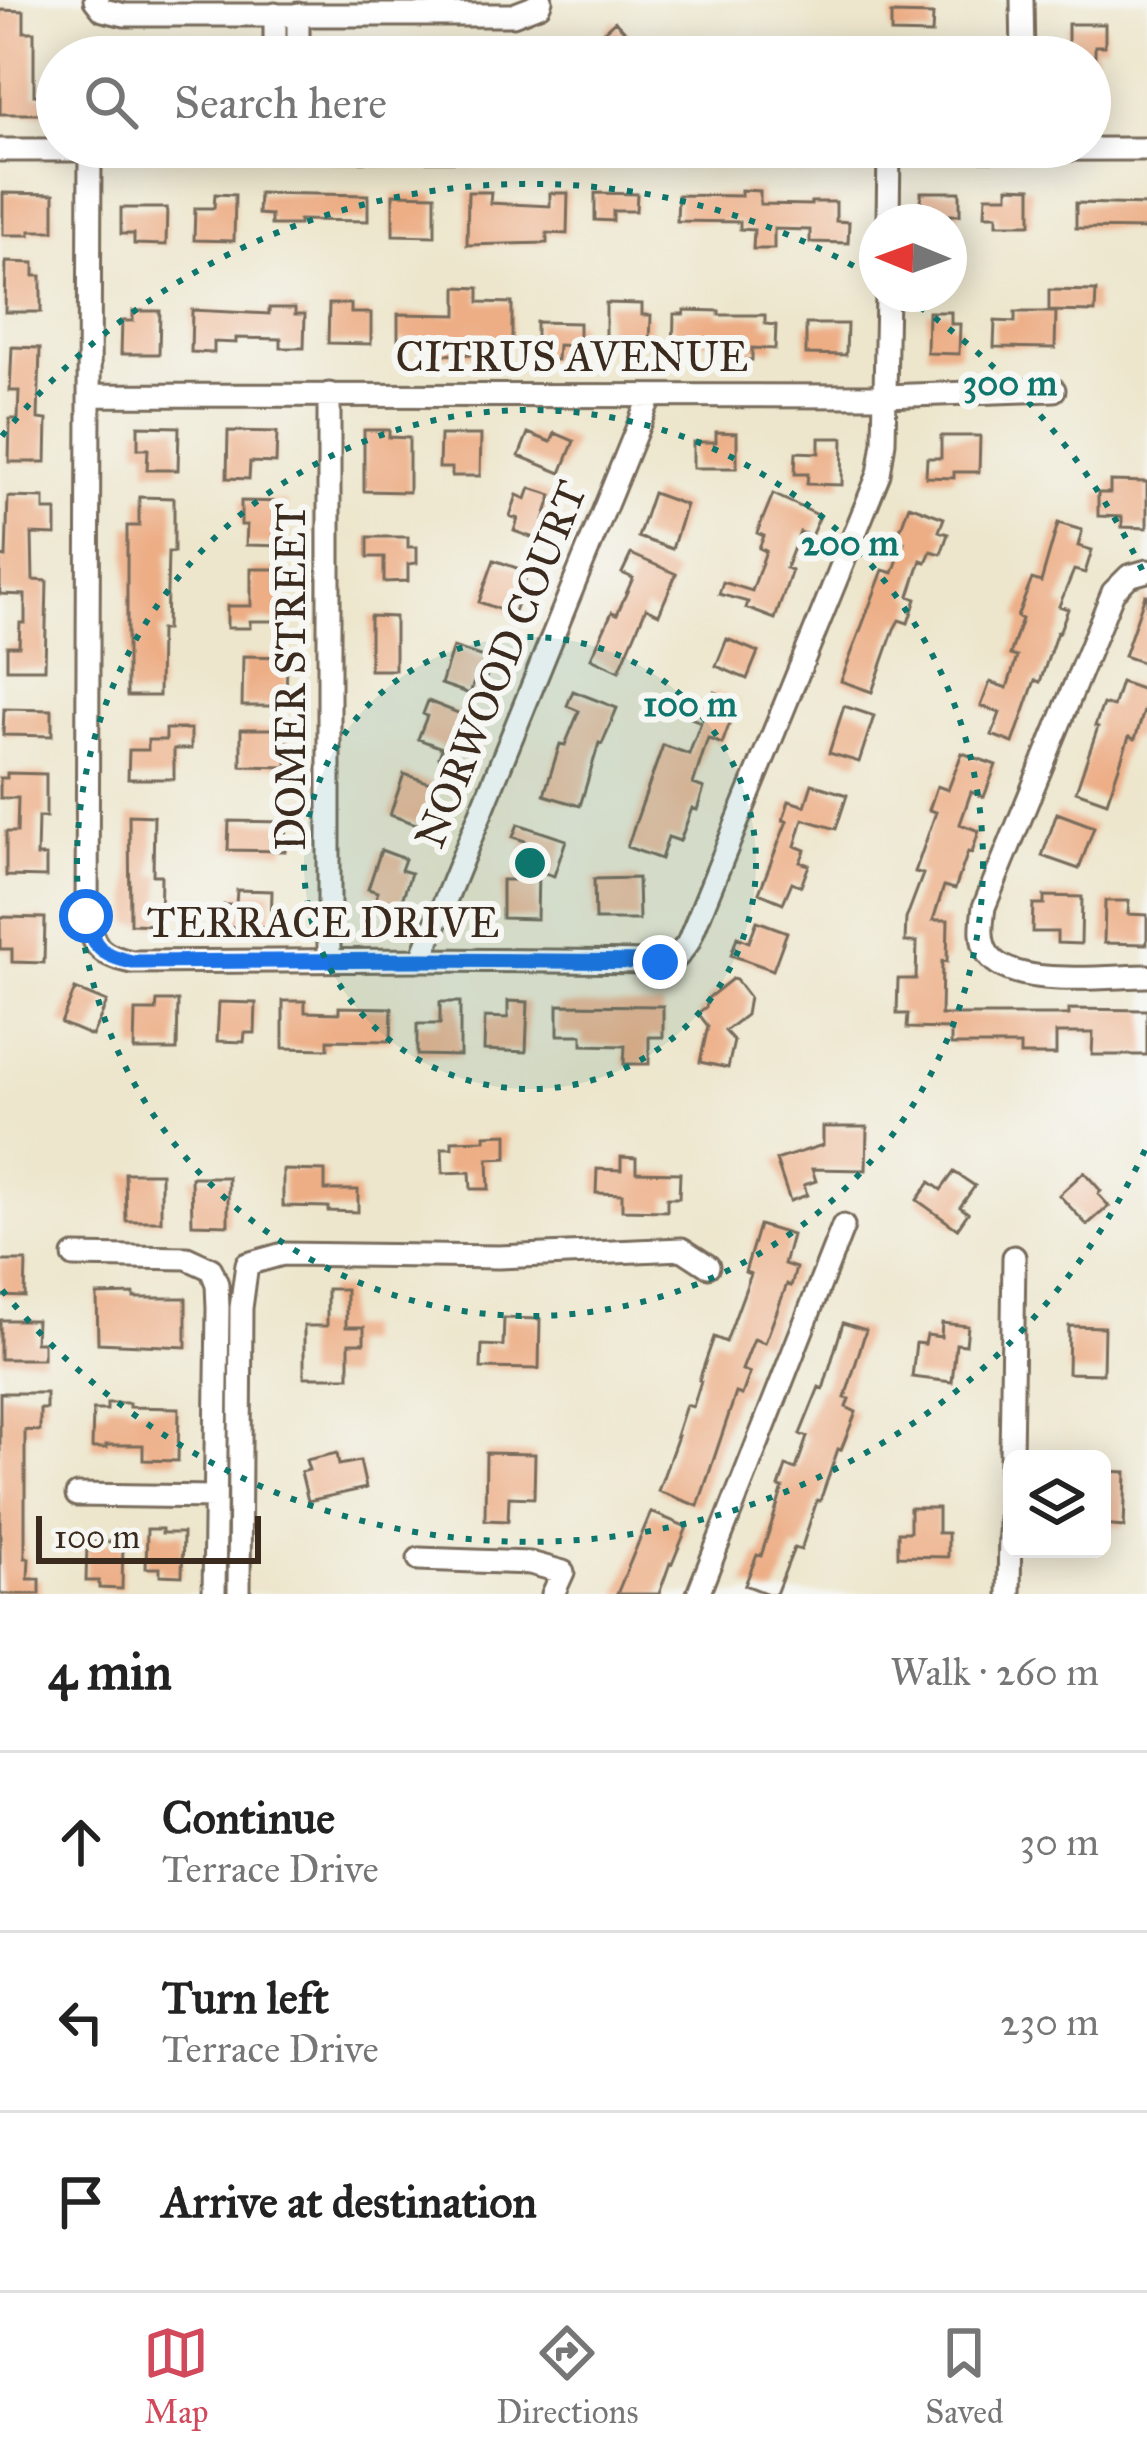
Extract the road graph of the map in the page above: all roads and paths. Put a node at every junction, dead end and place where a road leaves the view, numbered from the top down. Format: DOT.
graph roads {
  1 [pos="95,0"];
  2 [pos="541,0"];
  3 [pos="1022,0"];
  4 [pos="287,14"];
  5 [pos="281,36"];
  6 [pos="293,36"];
  7 [pos="1023,36"];
  8 [pos="1111,148"];
  9 [pos="1147,148"];
  10 [pos="36,150"];
  11 [pos="0,151"];
  12 [pos="90,168"];
  13 [pos="889,168"];
  14 [pos="888,204"];
  15 [pos="887,312"];
  16 [pos="1054,390"];
  17 [pos="329,394"];
  18 [pos="89,395"];
  19 [pos="885,396"];
  20 [pos="650,397"];
  21 [pos="1147,571"];
  22 [pos="422,960"];
  23 [pos="329,961"];
  24 [pos="1147,976"];
  25 [pos="843,1226"];
  26 [pos="74,1256"];
  27 [pos="1014,1257"];
  28 [pos="708,1266"];
  29 [pos="77,1495"];
  30 [pos="215,1497"];
  31 [pos="419,1559"];
  32 [pos="214,1594"];
  33 [pos="238,1594"];
  34 [pos="554,1594"];
  35 [pos="698,1594"];
  36 [pos="1009,1594"];
  1 -- 4 [label="street"];
  2 -- 4 [label="street"];
  3 -- 7 [label="street"];
  4 -- 5 [label="street"];
  4 -- 6 [label="street"];
  8 -- 9 [label="street"];
  10 -- 11 [label="street"];
  12 -- 18 [label="street, TERRACE DRIVE"];
  13 -- 14 [label="street"];
  15 -- 19 [label="street, TERRACE DRIVE"];
  16 -- 19 [label="street, CITRUS AVENUE"];
  17 -- 18 [label="street, CITRUS AVENUE"];
  17 -- 20 [label="street, CITRUS AVENUE"];
  17 -- 23 [label="street, DOMER STREET"];
  18 -- 23 [label="street, TERRACE DRIVE"];
  19 -- 20 [label="street, CITRUS AVENUE"];
  19 -- 22 [label="street, TERRACE DRIVE"];
  20 -- 22 [label="street, NORWOOD COURT"];
  21 -- 24 [label="street"];
  22 -- 23 [label="street, TERRACE DRIVE"];
  25 -- 35 [label="street"];
  26 -- 30 [label="street"];
  27 -- 36 [label="street"];
  28 -- 33 [label="street"];
  29 -- 30 [label="street"];
  30 -- 32 [label="street"];
  31 -- 34 [label="street"];
}
